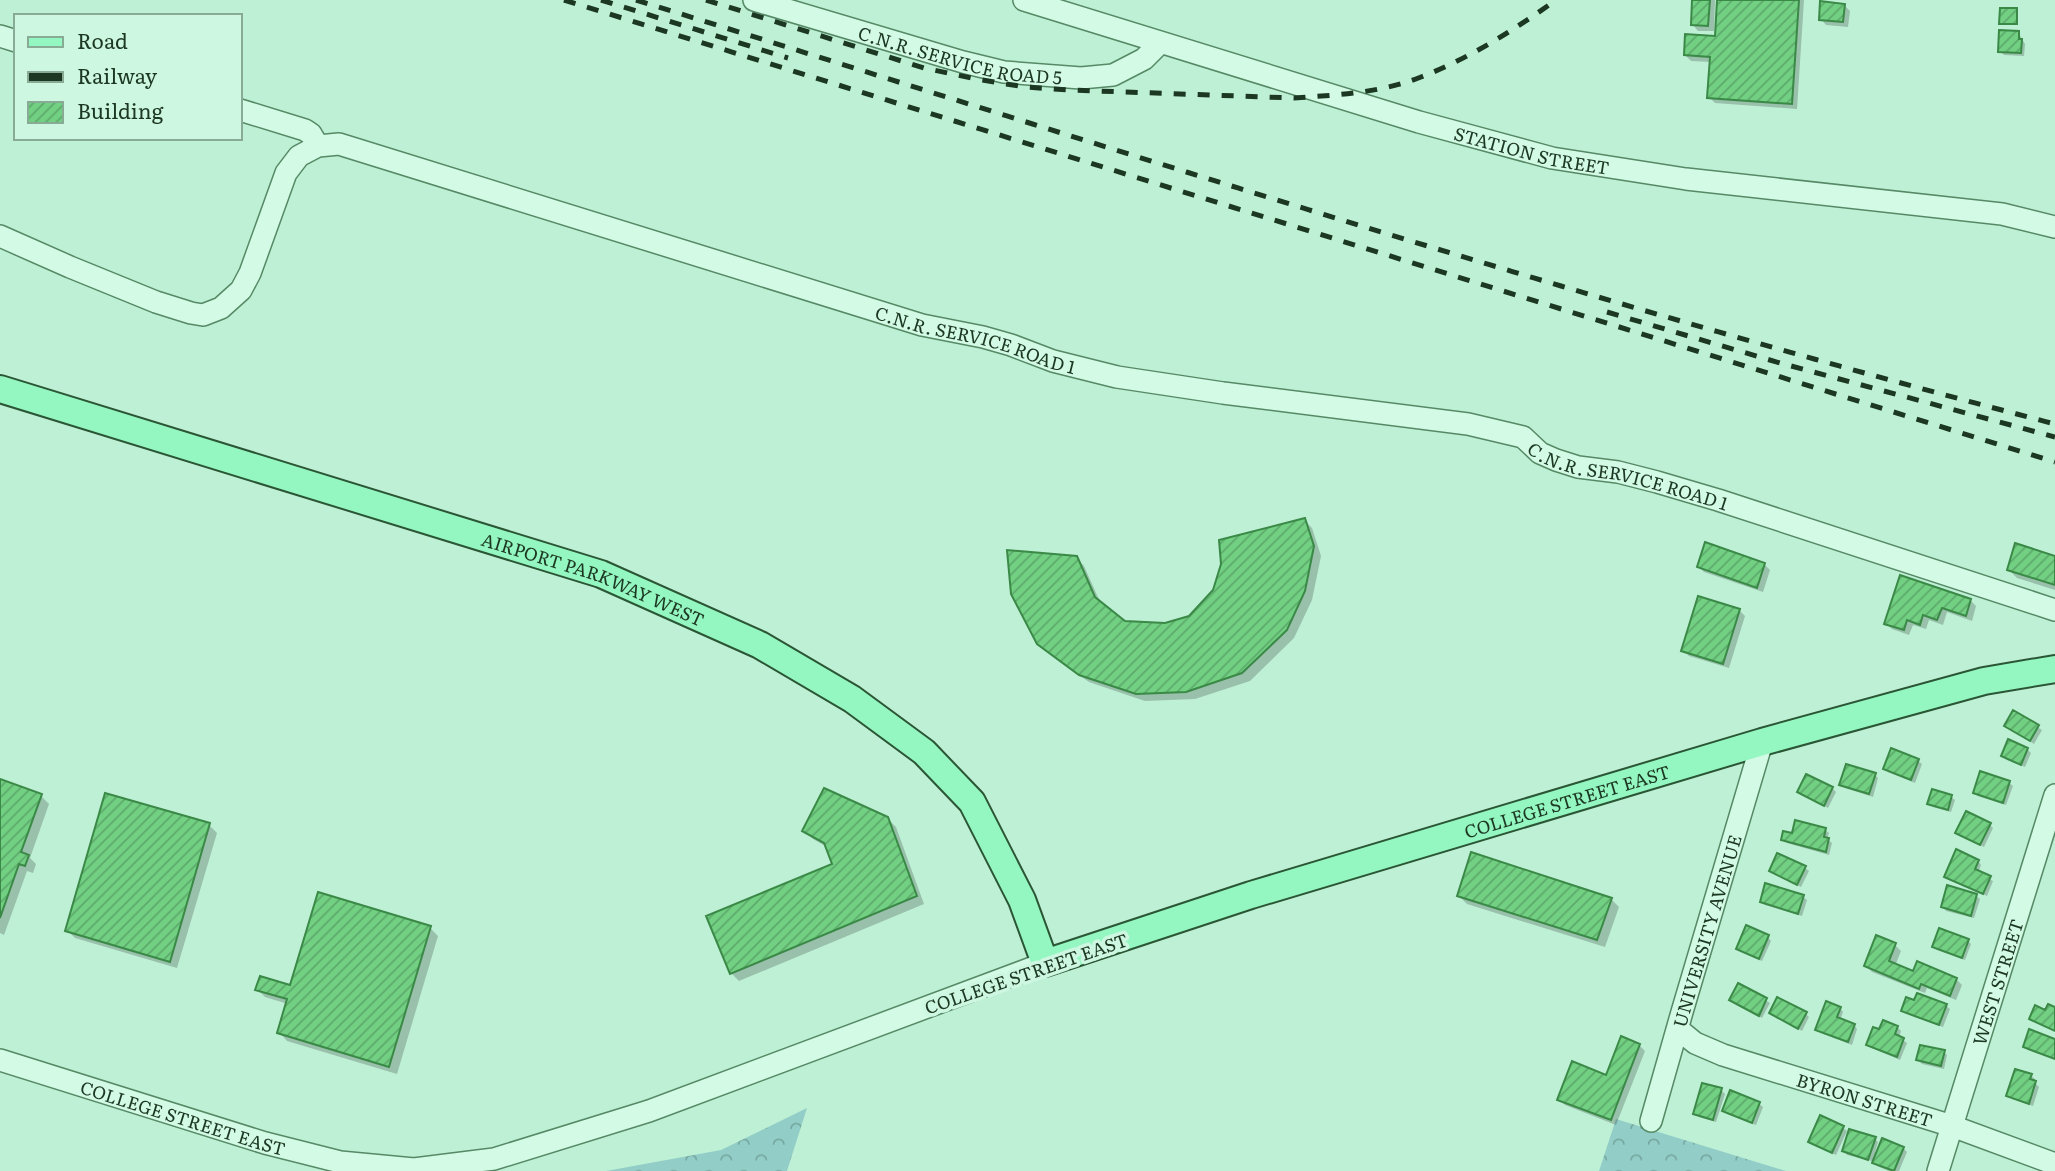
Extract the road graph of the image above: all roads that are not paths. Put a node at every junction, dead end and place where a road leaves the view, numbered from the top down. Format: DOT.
graph roads {
  1 [pos="754,0"];
  2 [pos="1024,0"];
  3 [pos="1160,43"];
  4 [pos="242,111"];
  5 [pos="318,146"];
  6 [pos="2055,227"];
  7 [pos="0,236"];
  8 [pos="0,389"];
  9 [pos="2055,610"];
  10 [pos="2055,668"];
  11 [pos="1762,742"];
  12 [pos="2055,795"];
  13 [pos="1045,963"];
  14 [pos="1678,1030"];
  15 [pos="0,1060"];
  16 [pos="1651,1121"];
  17 [pos="1952,1126"];
  18 [pos="2055,1164"];
  19 [pos="1938,1171"];
  1 -- 3 [label="street, C.N.R. SERVICE ROAD 5"];
  2 -- 3 [label="street, STATION STREET"];
  3 -- 6 [label="street, STATION STREET"];
  4 -- 5 [label="street"];
  5 -- 7 [label="street"];
  5 -- 9 [label="street, C.N.R. SERVICE ROAD 1"];
  8 -- 13 [label="main road, AIRPORT PARKWAY WEST"];
  10 -- 11 [label="main road, COLLEGE STREET EAST"];
  11 -- 13 [label="main road, COLLEGE STREET EAST"];
  11 -- 14 [label="street, UNIVERSITY AVENUE"];
  12 -- 17 [label="street, WEST STREET"];
  13 -- 15 [label="street, COLLEGE STREET EAST"];
  14 -- 16 [label="street, UNIVERSITY AVENUE"];
  14 -- 17 [label="street, BYRON STREET"];
  17 -- 18 [label="street, BYRON STREET"];
  17 -- 19 [label="street, WEST STREET"];
}
